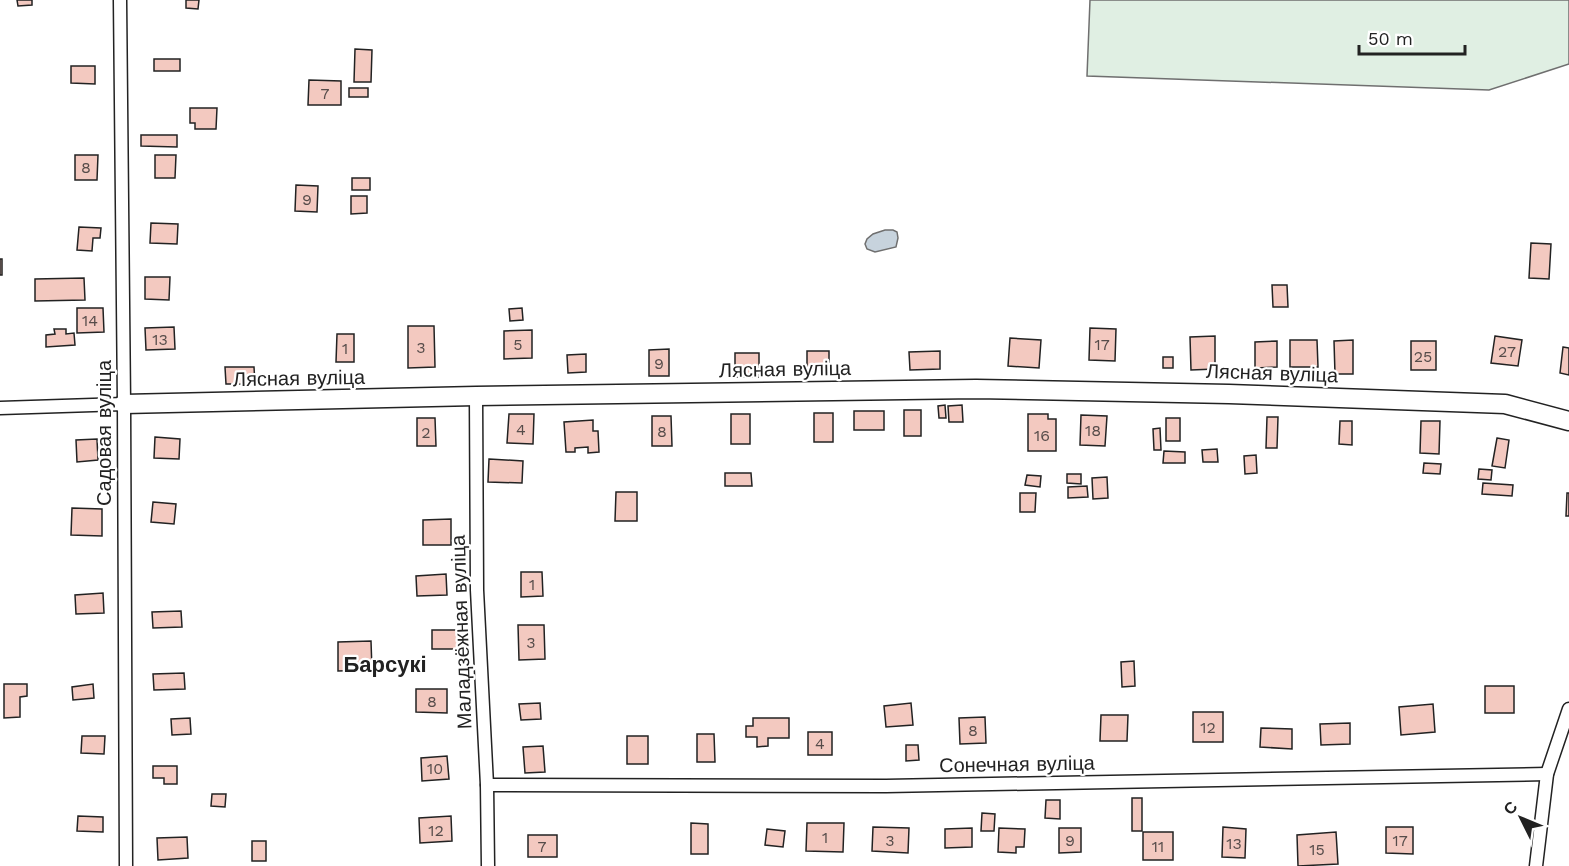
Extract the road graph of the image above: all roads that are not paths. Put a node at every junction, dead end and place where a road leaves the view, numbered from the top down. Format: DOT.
graph roads {
  1 [pos="120,0"];
  2 [pos="476,396"];
  3 [pos="124,404"];
  4 [pos="0,408"];
  5 [pos="1569,421"];
  6 [pos="1569,710"];
  7 [pos="1547,774"];
  8 [pos="487,785"];
  9 [pos="126,866"];
  10 [pos="488,866"];
  11 [pos="1536,866"];
  1 -- 3 [label="street, Садовая вуліца"];
  2 -- 3 [label="street, Лясная вуліца"];
  2 -- 5 [label="street, Лясная вуліца"];
  2 -- 8 [label="street, Маладзёжная вуліца"];
  3 -- 4 [label="street, Лясная вуліца"];
  3 -- 9 [label="street, Садовая вуліца"];
  6 -- 7 [label="street"];
  7 -- 8 [label="street, Сонечная вуліца"];
  7 -- 11 [label="street"];
  8 -- 10 [label="street, Маладзёжная вуліца"];
}
